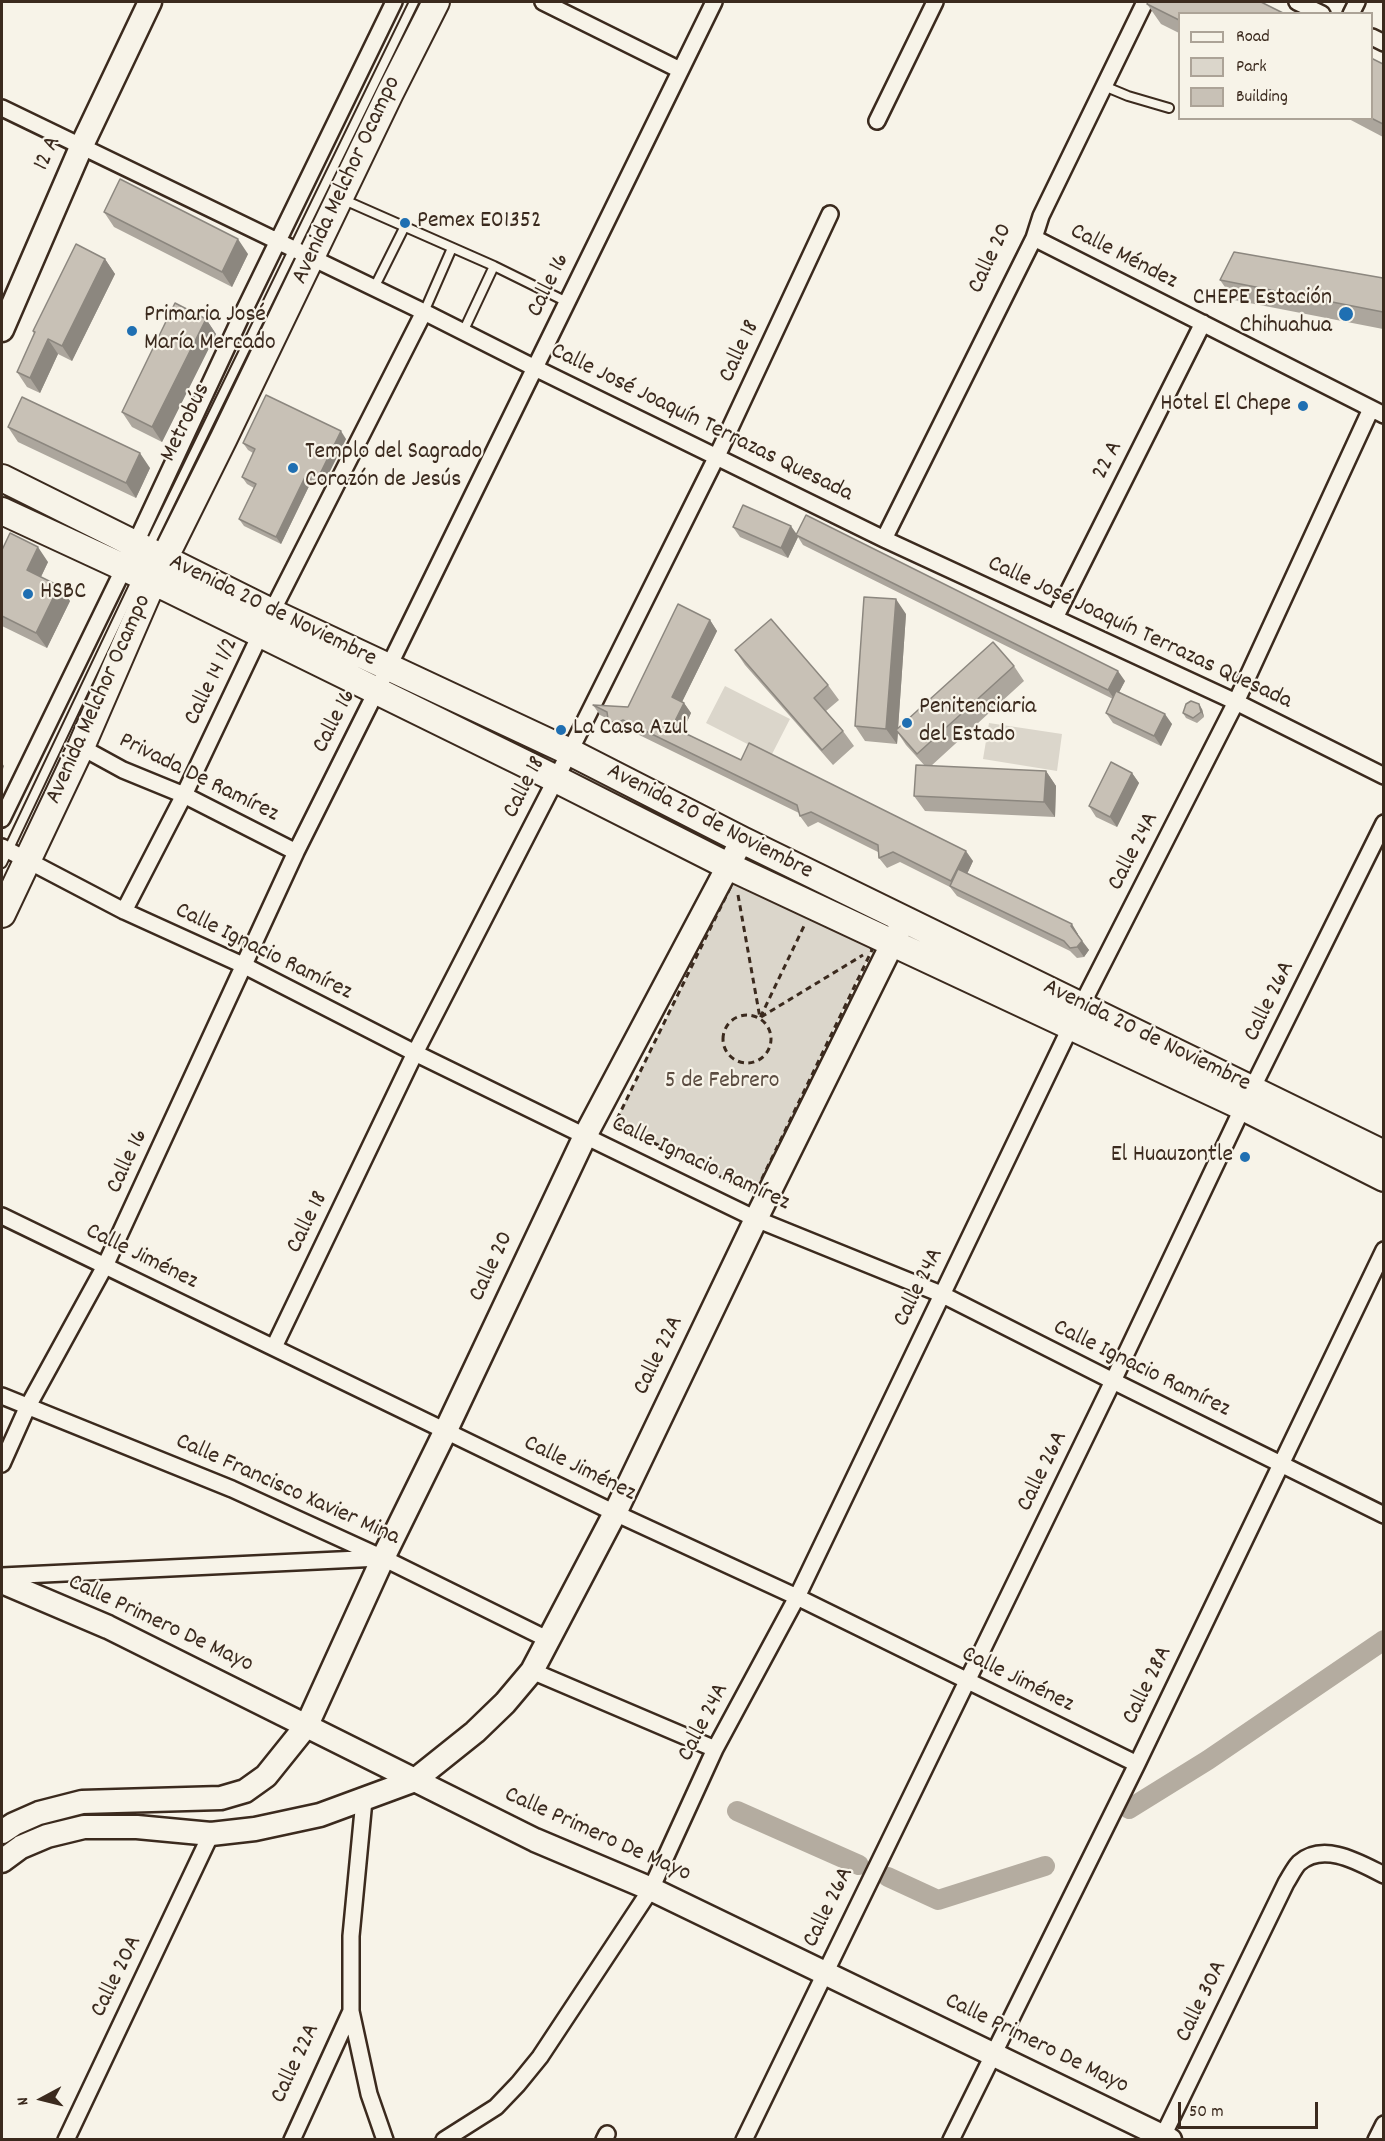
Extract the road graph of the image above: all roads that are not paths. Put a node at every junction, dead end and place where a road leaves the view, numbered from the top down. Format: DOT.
graph roads {
  1 [pos="150,2"];
  2 [pos="394,2"];
  3 [pos="414,2"];
  4 [pos="436,2"];
  5 [pos="543,2"];
  6 [pos="714,2"];
  7 [pos="934,2"];
  8 [pos="1145,2"];
  9 [pos="1298,2"];
  10 [pos="1318,12"];
  11 [pos="681,70"];
  12 [pos="1104,86"];
  13 [pos="2,108"];
  14 [pos="1169,108"];
  15 [pos="877,122"];
  16 [pos="82,145"];
  17 [pos="340,198"];
  18 [pos="830,214"];
  19 [pos="404,228"];
  20 [pos="1034,238"];
  21 [pos="278,242"];
  22 [pos="452,248"];
  23 [pos="303,253"];
  24 [pos="494,266"];
  25 [pos="374,288"];
  26 [pos="567,302"];
  27 [pos="424,312"];
  28 [pos="1203,323"];
  29 [pos="2,330"];
  30 [pos="463,333"];
  31 [pos="535,368"];
  32 [pos="1377,412"];
  33 [pos="717,456"];
  34 [pos="2,478"];
  35 [pos="2,510"];
  36 [pos="884,539"];
  37 [pos="143,563"];
  38 [pos="273,613"];
  39 [pos="1055,618"];
  40 [pos="260,635"];
  41 [pos="388,668"];
  42 [pos="377,692"];
  43 [pos="1236,702"];
  44 [pos="81,747"];
  45 [pos="570,752"];
  46 [pos="1383,776"];
  47 [pos="556,779"];
  48 [pos="184,795"];
  49 [pos="2,819"];
  50 [pos="1383,824"];
  51 [pos="742,840"];
  52 [pos="296,852"];
  53 [pos="10,855"];
  54 [pos="732,874"];
  55 [pos="124,911"];
  56 [pos="2,914"];
  57 [pos="904,919"];
  58 [pos="882,946"];
  59 [pos="245,966"];
  60 [pos="1077,1016"];
  61 [pos="415,1053"];
  62 [pos="1248,1098"];
  63 [pos="585,1136"];
  64 [pos="1383,1154"];
  65 [pos="1383,1179"];
  66 [pos="2,1215"];
  67 [pos="756,1218"];
  68 [pos="1383,1250"];
  69 [pos="105,1266"];
  70 [pos="941,1294"];
  71 [pos="274,1347"];
  72 [pos="1113,1382"];
  73 [pos="2,1395"];
  74 [pos="27,1408"];
  75 [pos="446,1430"];
  76 [pos="2,1464"];
  77 [pos="1281,1464"];
  78 [pos="615,1513"];
  79 [pos="1383,1515"];
  80 [pos="383,1558"];
  81 [pos="2,1576"];
  82 [pos="2,1582"];
  83 [pos="797,1597"];
  84 [pos="549,1640"];
  85 [pos="532,1671"];
  86 [pos="966,1681"];
  87 [pos="307,1725"];
  88 [pos="715,1749"];
  89 [pos="1137,1764"];
  90 [pos="415,1780"];
  91 [pos="364,1800"];
  92 [pos="2,1832"];
  93 [pos="211,1834"];
  94 [pos="2,1861"];
  95 [pos="1383,1875"];
  96 [pos="651,1888"];
  97 [pos="825,1972"];
  98 [pos="351,2011"];
  99 [pos="992,2055"];
  100 [pos="1383,2124"];
  101 [pos="1164,2138"];
  102 [pos="66,2139"];
  103 [pos="292,2139"];
  104 [pos="385,2139"];
  105 [pos="444,2139"];
  106 [pos="744,2139"];
  107 [pos="951,2139"];
  108 [pos="1376,2139"];
  1 -- 16 [label="main road, 12 A"];
  2 -- 21 [label="street, Avenida Melchor Ocampo"];
  3 -- 23 [label="lane"];
  4 -- 17 [label="main road, Avenida Melchor Ocampo"];
  5 -- 11 [label="street"];
  6 -- 11 [label="street, Calle 16"];
  7 -- 15 [label="street"];
  8 -- 12 [label="street, Calle 20"];
  9 -- 10 [label="street"];
  11 -- 26 [label="street, Calle 16"];
  12 -- 14 [label="lane"];
  12 -- 20 [label="street, Calle 20"];
  13 -- 16 [label="street, Calle José Joaquín Terrazas Quesada"];
  16 -- 21 [label="street, Calle José Joaquín Terrazas Quesada"];
  16 -- 29 [label="main road, 12 A"];
  17 -- 19 [label="lane"];
  17 -- 23 [label="main road, Avenida Melchor Ocampo"];
  18 -- 33 [label="street, Calle 18"];
  19 -- 22 [label="lane"];
  19 -- 25 [label="lane"];
  20 -- 28 [label="street, Calle Méndez"];
  20 -- 36 [label="street, Calle 20"];
  21 -- 23 [label="street, Calle José Joaquín Terrazas Quesada"];
  21 -- 37 [label="street, Avenida Melchor Ocampo"];
  22 -- 24 [label="lane"];
  22 -- 27 [label="lane"];
  23 -- 25 [label="street, Calle José Joaquín Terrazas Quesada"];
  23 -- 37 [label="main road, Avenida Melchor Ocampo"];
  24 -- 26 [label="lane"];
  24 -- 30 [label="lane"];
  25 -- 27 [label="street, Calle José Joaquín Terrazas Quesada"];
  26 -- 31 [label="street, Calle 16"];
  27 -- 30 [label="street, Calle José Joaquín Terrazas Quesada"];
  27 -- 38 [label="street, Calle 14 1/2"];
  28 -- 32 [label="street, Calle Méndez"];
  28 -- 39 [label="street, 22 A"];
  30 -- 31 [label="street, Calle José Joaquín Terrazas Quesada"];
  31 -- 33 [label="street, Calle José Joaquín Terrazas Quesada"];
  31 -- 41 [label="street, Calle 16"];
  32 -- 43 [label="street, Calle 24A"];
  33 -- 36 [label="street, Calle José Joaquín Terrazas Quesada"];
  33 -- 45 [label="street, Calle 18"];
  34 -- 37 [label="main road, Avenida 20 de Noviembre"];
  35 -- 37 [label="main road, Avenida 20 de Noviembre"];
  36 -- 39 [label="street, Calle José Joaquín Terrazas Quesada"];
  37 -- 38 [label="main road, Avenida 20 de Noviembre"];
  37 -- 40 [label="main road, Avenida 20 de Noviembre"];
  37 -- 44 [label="main road, Avenida Melchor Ocampo"];
  37 -- 49 [label="street, Avenida Melchor Ocampo"];
  37 -- 53 [label="lane"];
  38 -- 40 [label="street, Calle 14 1/2"];
  38 -- 41 [label="main road, Avenida 20 de Noviembre"];
  39 -- 43 [label="street, Calle José Joaquín Terrazas Quesada"];
  40 -- 42 [label="main road, Avenida 20 de Noviembre"];
  40 -- 48 [label="street, Calle 14 1/2"];
  41 -- 42 [label="street, Calle 16"];
  41 -- 45 [label="main road, Avenida 20 de Noviembre"];
  42 -- 47 [label="main road, Avenida 20 de Noviembre"];
  42 -- 52 [label="street, Calle 16"];
  43 -- 46 [label="street, Calle José Joaquín Terrazas Quesada"];
  43 -- 60 [label="street, Calle 24A"];
  44 -- 48 [label="street, Privada De Ramírez"];
  44 -- 53 [label="main road, Avenida Melchor Ocampo"];
  45 -- 47 [label="street, Calle 18"];
  45 -- 51 [label="main road, Avenida 20 de Noviembre"];
  47 -- 54 [label="main road, Avenida 20 de Noviembre"];
  47 -- 61 [label="street, Calle 18"];
  48 -- 52 [label="street, Privada De Ramírez"];
  48 -- 55 [label="street, Calle 14 1/2"];
  50 -- 62 [label="street, Calle 26A"];
  51 -- 54 [label="main road, Calle 20"];
  51 -- 57 [label="main road, Avenida 20 de Noviembre"];
  52 -- 59 [label="street, Calle 16"];
  53 -- 55 [label="street, Calle Ignacio Ramírez"];
  53 -- 56 [label="main road, Avenida Melchor Ocampo"];
  54 -- 58 [label="main road, Avenida 20 de Noviembre"];
  54 -- 63 [label="main road, Calle 20"];
  55 -- 59 [label="street, Calle Ignacio Ramírez"];
  57 -- 58 [label="main road, Calle 22A"];
  57 -- 60 [label="main road, Avenida 20 de Noviembre"];
  58 -- 60 [label="main road, Avenida 20 de Noviembre"];
  58 -- 67 [label="main road, Calle 22A"];
  59 -- 61 [label="street, Calle Ignacio Ramírez"];
  59 -- 69 [label="street, Calle 16"];
  60 -- 62 [label="main road, Avenida 20 de Noviembre"];
  60 -- 70 [label="street, Calle 24A"];
  61 -- 63 [label="street, Calle Ignacio Ramírez"];
  61 -- 71 [label="street, Calle 18"];
  62 -- 64 [label="main road, Avenida 20 de Noviembre"];
  62 -- 65 [label="main road, Avenida 20 de Noviembre"];
  62 -- 72 [label="street, Calle 26A"];
  63 -- 67 [label="street, Calle Ignacio Ramírez"];
  63 -- 75 [label="main road, Calle 20"];
  66 -- 69 [label="street, Calle Jiménez"];
  67 -- 70 [label="street, Calle Ignacio Ramírez"];
  67 -- 78 [label="main road, Calle 22A"];
  68 -- 77 [label="street, Calle 28A"];
  69 -- 71 [label="street, Calle Jiménez"];
  69 -- 74 [label="street, Calle 16"];
  70 -- 72 [label="street, Calle Ignacio Ramírez"];
  70 -- 83 [label="street, Calle 24A"];
  71 -- 75 [label="street, Calle Jiménez"];
  72 -- 77 [label="street, Calle Ignacio Ramírez"];
  72 -- 86 [label="street, Calle 26A"];
  73 -- 74 [label="street, Calle Francisco Xavier Mina"];
  74 -- 76 [label="street, Calle 16"];
  74 -- 80 [label="street, Calle Francisco Xavier Mina"];
  75 -- 78 [label="street, Calle Jiménez"];
  75 -- 80 [label="main road, Calle 20"];
  77 -- 79 [label="street, Calle Ignacio Ramírez"];
  77 -- 89 [label="street, Calle 28A"];
  78 -- 83 [label="street, Calle Jiménez"];
  78 -- 84 [label="main road, Calle 22A"];
  80 -- 81 [label="street, Calle Primero De Mayo"];
  80 -- 84 [label="street, Calle Francisco Xavier Mina"];
  80 -- 87 [label="main road, Calle 20"];
  82 -- 87 [label="main road, Calle Primero De Mayo"];
  83 -- 86 [label="street, Calle Jiménez"];
  83 -- 88 [label="street, Calle 24A"];
  84 -- 85 [label="main road, Calle 22A"];
  85 -- 88 [label="street"];
  85 -- 90 [label="main road, Calle 22A"];
  86 -- 89 [label="street, Calle Jiménez"];
  86 -- 97 [label="street, Calle 26A"];
  87 -- 90 [label="main road, Calle Primero De Mayo"];
  87 -- 92 [label="main road, Calle 20"];
  88 -- 96 [label="street, Calle 24A"];
  89 -- 99 [label="street, Calle 28A"];
  90 -- 91 [label="main road, Calle 22A"];
  90 -- 96 [label="main road, Calle Primero De Mayo"];
  91 -- 93 [label="main road, Calle 22A"];
  91 -- 98 [label="street"];
  93 -- 94 [label="main road, Calle 22A"];
  93 -- 102 [label="street, Calle 20A"];
  95 -- 101 [label="street, Calle 30A"];
  96 -- 97 [label="main road, Calle Primero De Mayo"];
  96 -- 105 [label="street, Calle 24A"];
  97 -- 99 [label="main road, Calle Primero De Mayo"];
  97 -- 106 [label="street, Calle 26A"];
  98 -- 103 [label="street, Calle 22A"];
  98 -- 104 [label="street"];
  99 -- 101 [label="main road, Calle Primero De Mayo"];
  99 -- 107 [label="street, Calle 28A"];
  100 -- 108 [label="street"];
}
